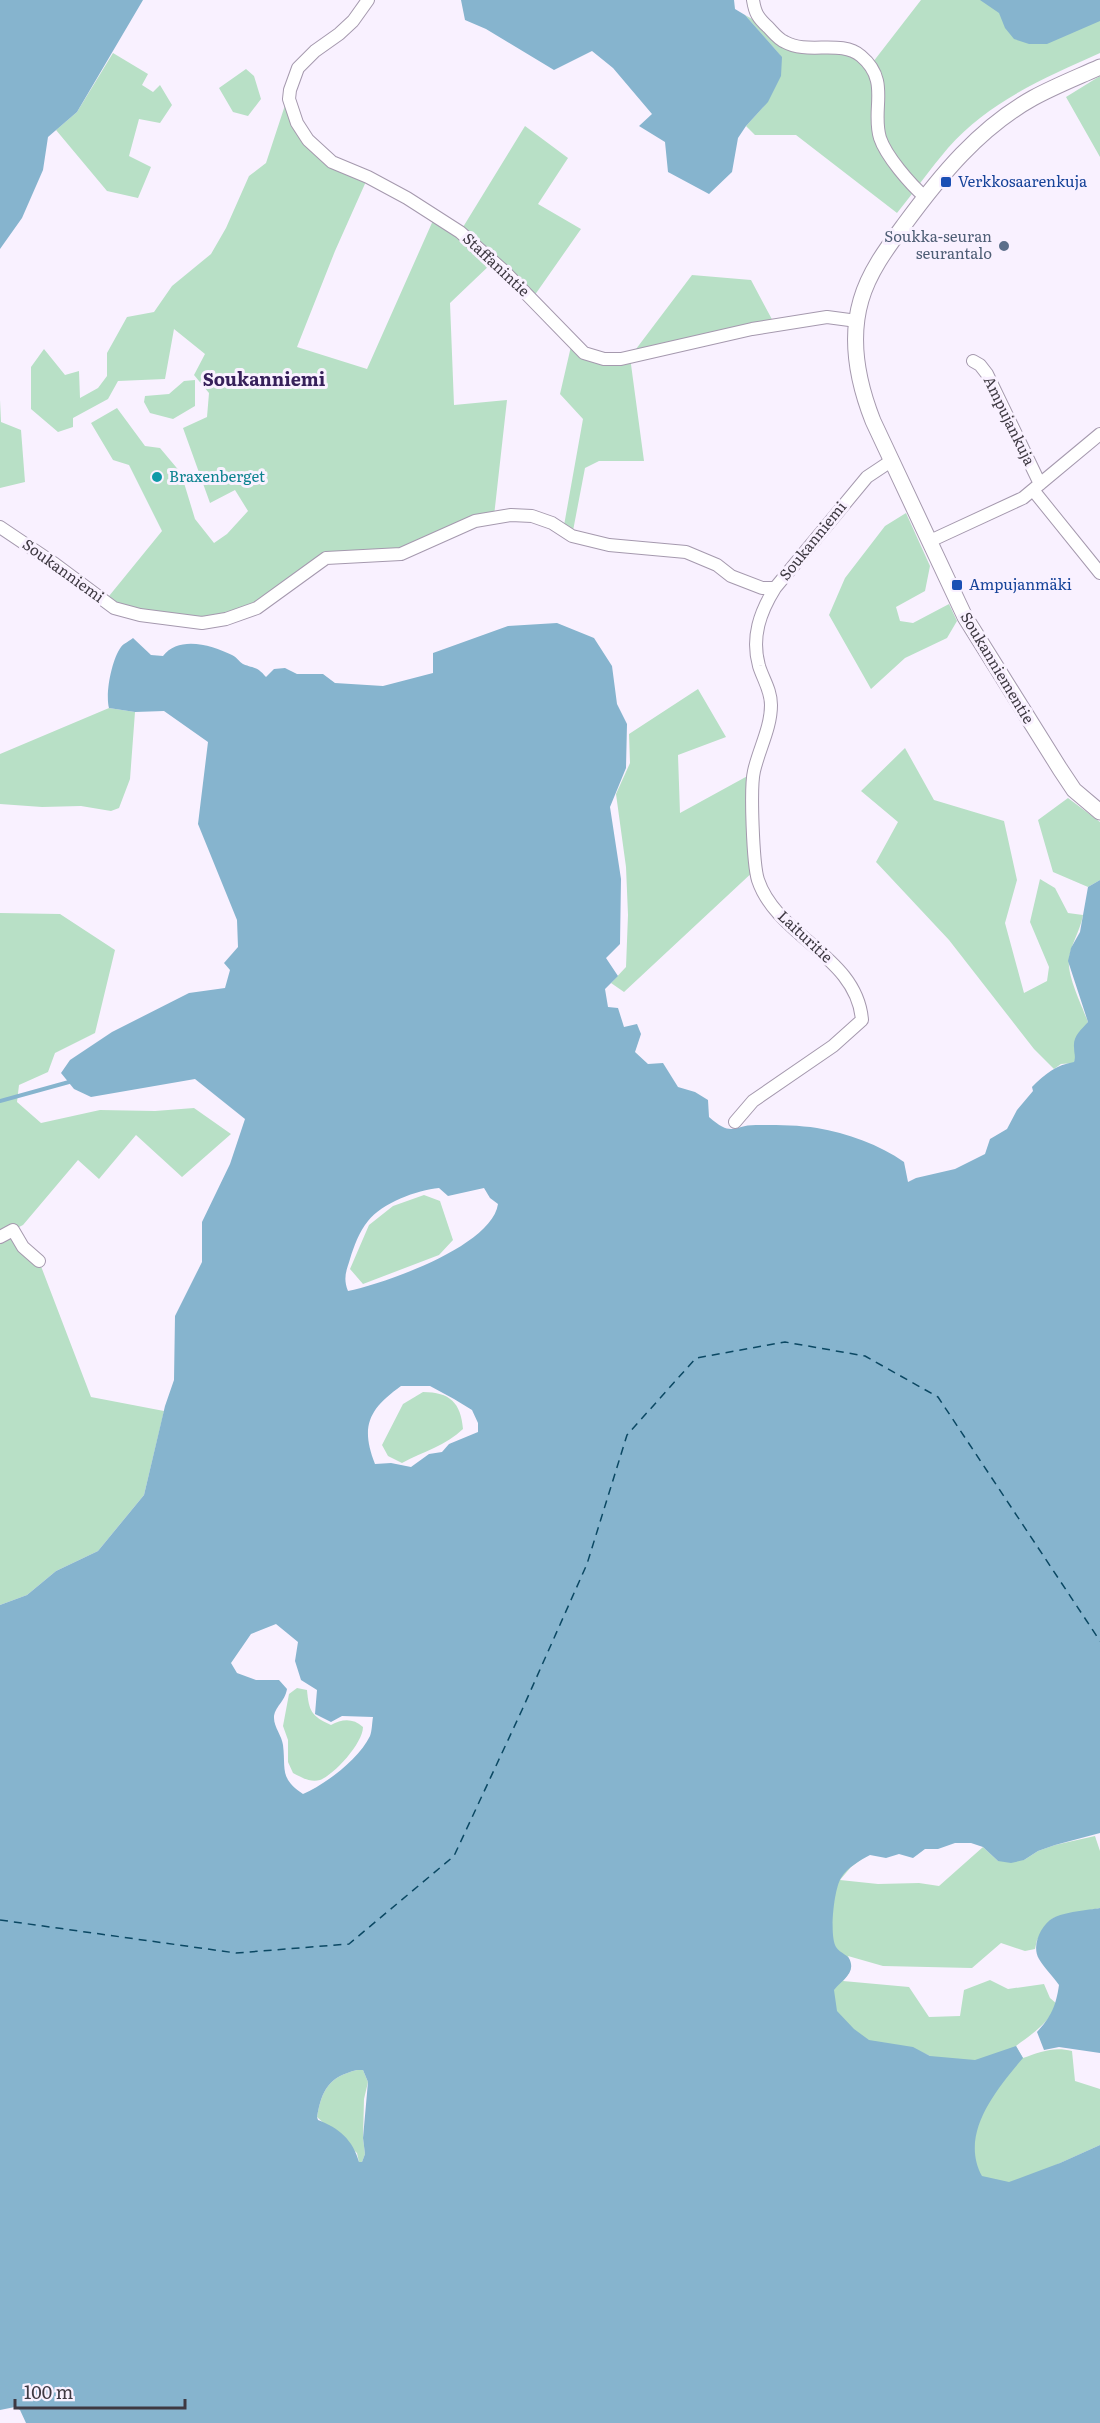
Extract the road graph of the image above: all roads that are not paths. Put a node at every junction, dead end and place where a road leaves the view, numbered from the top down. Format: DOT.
graph roads {
  1 [pos="368,0"];
  2 [pos="753,0"];
  3 [pos="1100,67"];
  4 [pos="924,197"];
  5 [pos="857,321"];
  6 [pos="974,361"];
  7 [pos="1100,434"];
  8 [pos="891,460"];
  9 [pos="1037,487"];
  10 [pos="0,527"];
  11 [pos="930,542"];
  12 [pos="1100,573"];
  13 [pos="775,588"];
  14 [pos="1100,813"];
  15 [pos="735,1122"];
  16 [pos="0,1238"];
  17 [pos="39,1261"];
  1 -- 5 [label="street, Staffanintie"];
  2 -- 4 [label="street"];
  3 -- 4 [label="street, Soukanniementie"];
  4 -- 5 [label="street, Soukanniementie"];
  5 -- 8 [label="street, Soukanniementie"];
  6 -- 9 [label="street, Ampujankuja"];
  7 -- 9 [label="street"];
  8 -- 11 [label="street, Soukanniementie"];
  8 -- 13 [label="street, Soukanniemi"];
  9 -- 11 [label="street"];
  9 -- 12 [label="street, Ampujankuja"];
  10 -- 13 [label="street, Soukanniemi"];
  11 -- 14 [label="street, Soukanniementie"];
  13 -- 15 [label="street, Laituritie"];
  16 -- 17 [label="street"];
}
